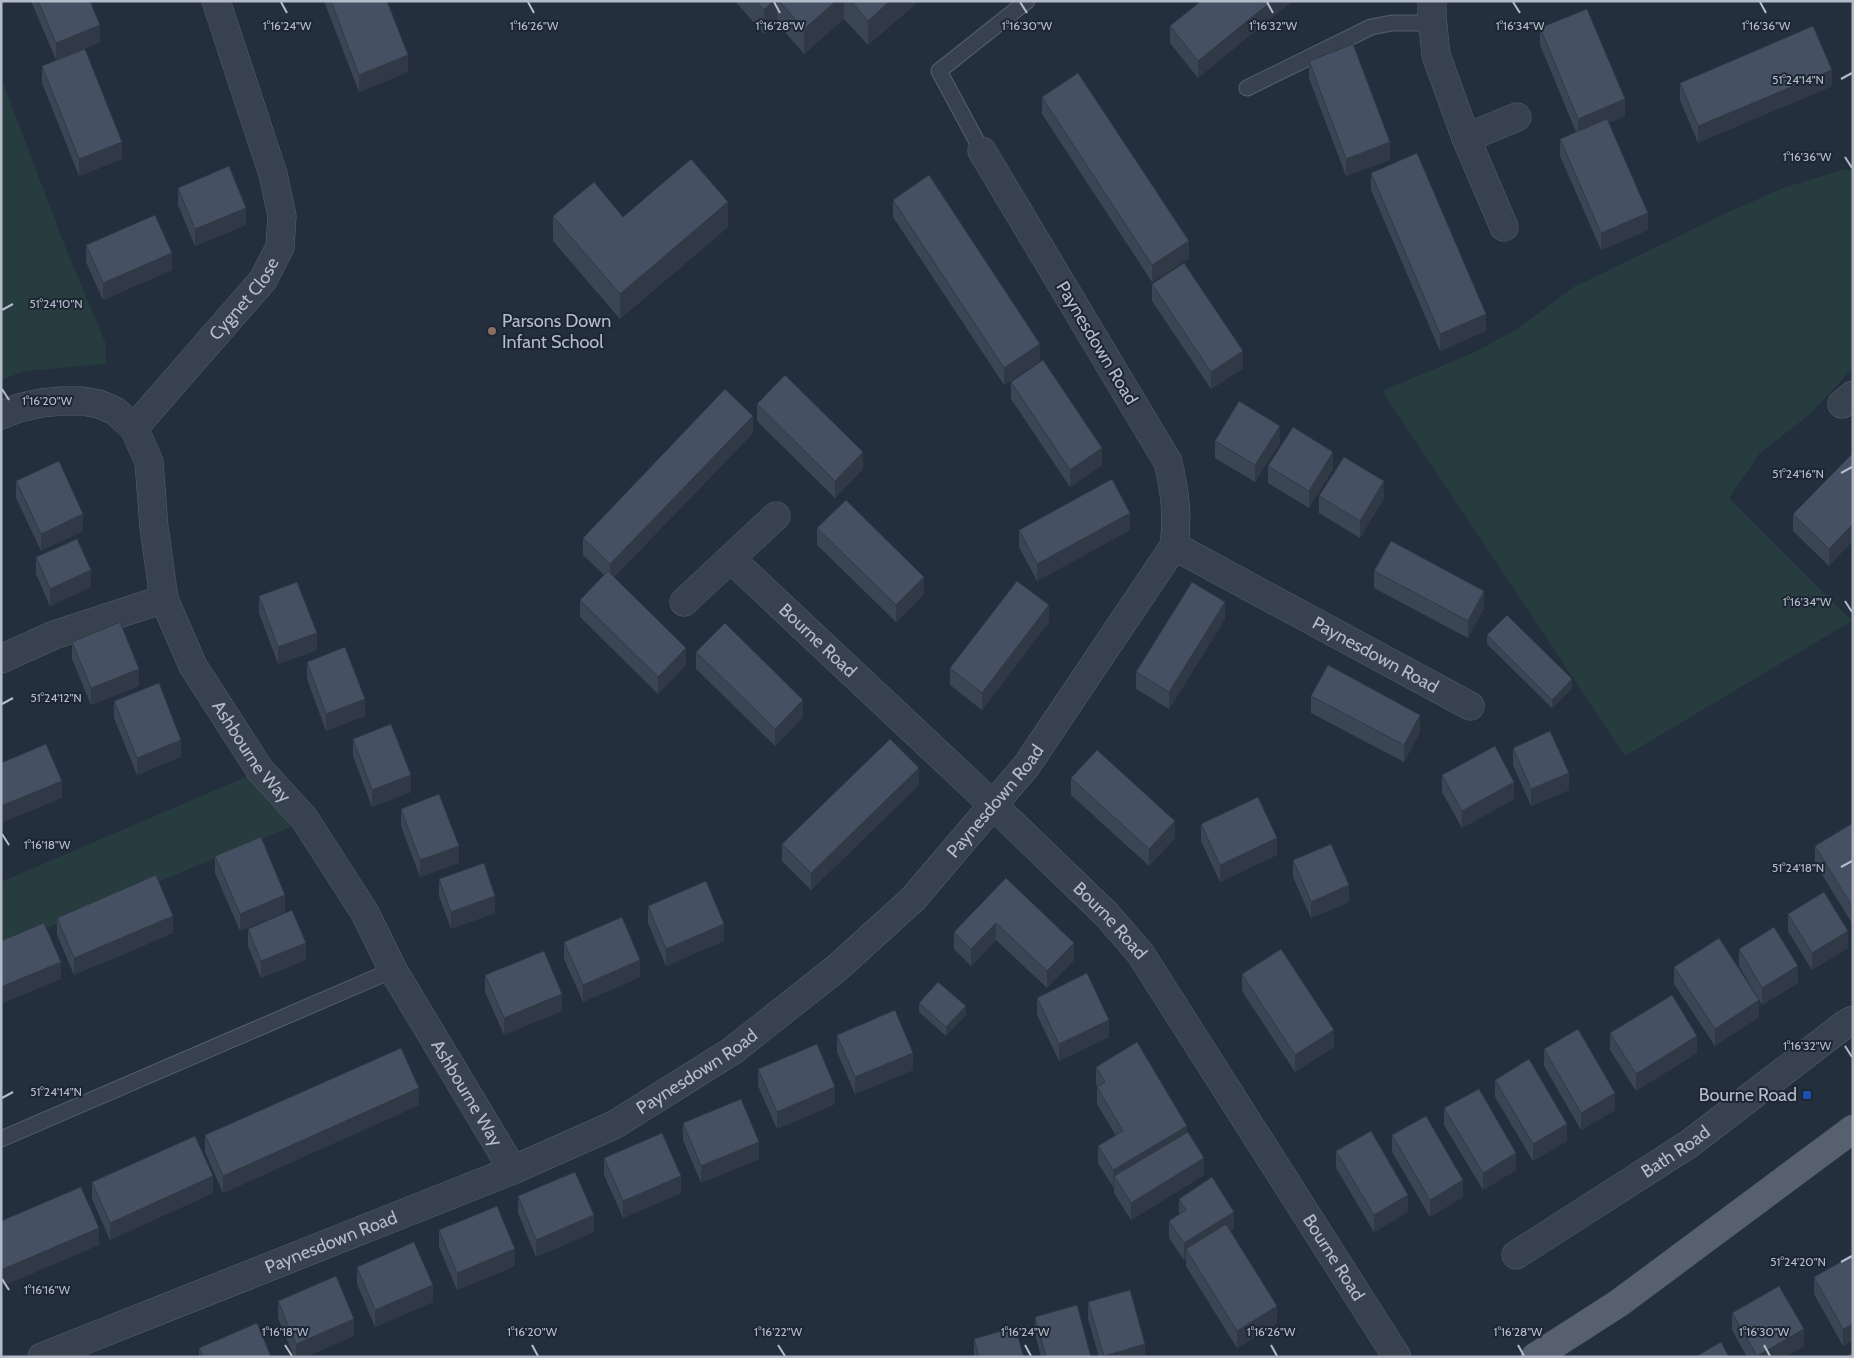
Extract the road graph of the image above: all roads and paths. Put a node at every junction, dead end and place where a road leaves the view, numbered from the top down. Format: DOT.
graph roads {
  1 [pos="216,1"];
  2 [pos="1027,1"];
  3 [pos="1432,12"];
  4 [pos="1247,88"];
  5 [pos="1517,117"];
  6 [pos="1466,138"];
  7 [pos="982,151"];
  8 [pos="1504,227"];
  9 [pos="1,415"];
  10 [pos="134,428"];
  11 [pos="776,516"];
  12 [pos="1174,546"];
  13 [pos="730,559"];
  14 [pos="164,599"];
  15 [pos="684,602"];
  16 [pos="1,659"];
  17 [pos="1470,706"];
  18 [pos="993,805"];
  19 [pos="392,970"];
  20 [pos="1853,1020"];
  21 [pos="1853,1129"];
  22 [pos="1,1139"];
  23 [pos="513,1170"];
  24 [pos="1516,1255"];
  25 [pos="42,1357"];
  26 [pos="1397,1357"];
  27 [pos="1535,1357"];
  1 -- 10 [label="street, Cygnet Close"];
  2 -- 7 [label="lane"];
  3 -- 4 [label="lane"];
  3 -- 6 [label="street"];
  5 -- 6 [label="street"];
  6 -- 8 [label="street"];
  7 -- 12 [label="street, Paynesdown Road"];
  9 -- 10 [label="street, Ashbourne Way"];
  10 -- 14 [label="street, Ashbourne Way"];
  11 -- 13 [label="street"];
  12 -- 17 [label="street, Paynesdown Road"];
  12 -- 18 [label="street, Paynesdown Road"];
  13 -- 15 [label="street"];
  13 -- 18 [label="street, Bourne Road"];
  14 -- 16 [label="street"];
  14 -- 19 [label="street, Ashbourne Way"];
  18 -- 23 [label="street, Paynesdown Road"];
  18 -- 26 [label="street, Bourne Road"];
  19 -- 22 [label="lane"];
  19 -- 23 [label="street, Ashbourne Way"];
  20 -- 24 [label="street, Bath Road"];
  21 -- 27 [label="main road"];
  23 -- 25 [label="street, Paynesdown Road"];
}
